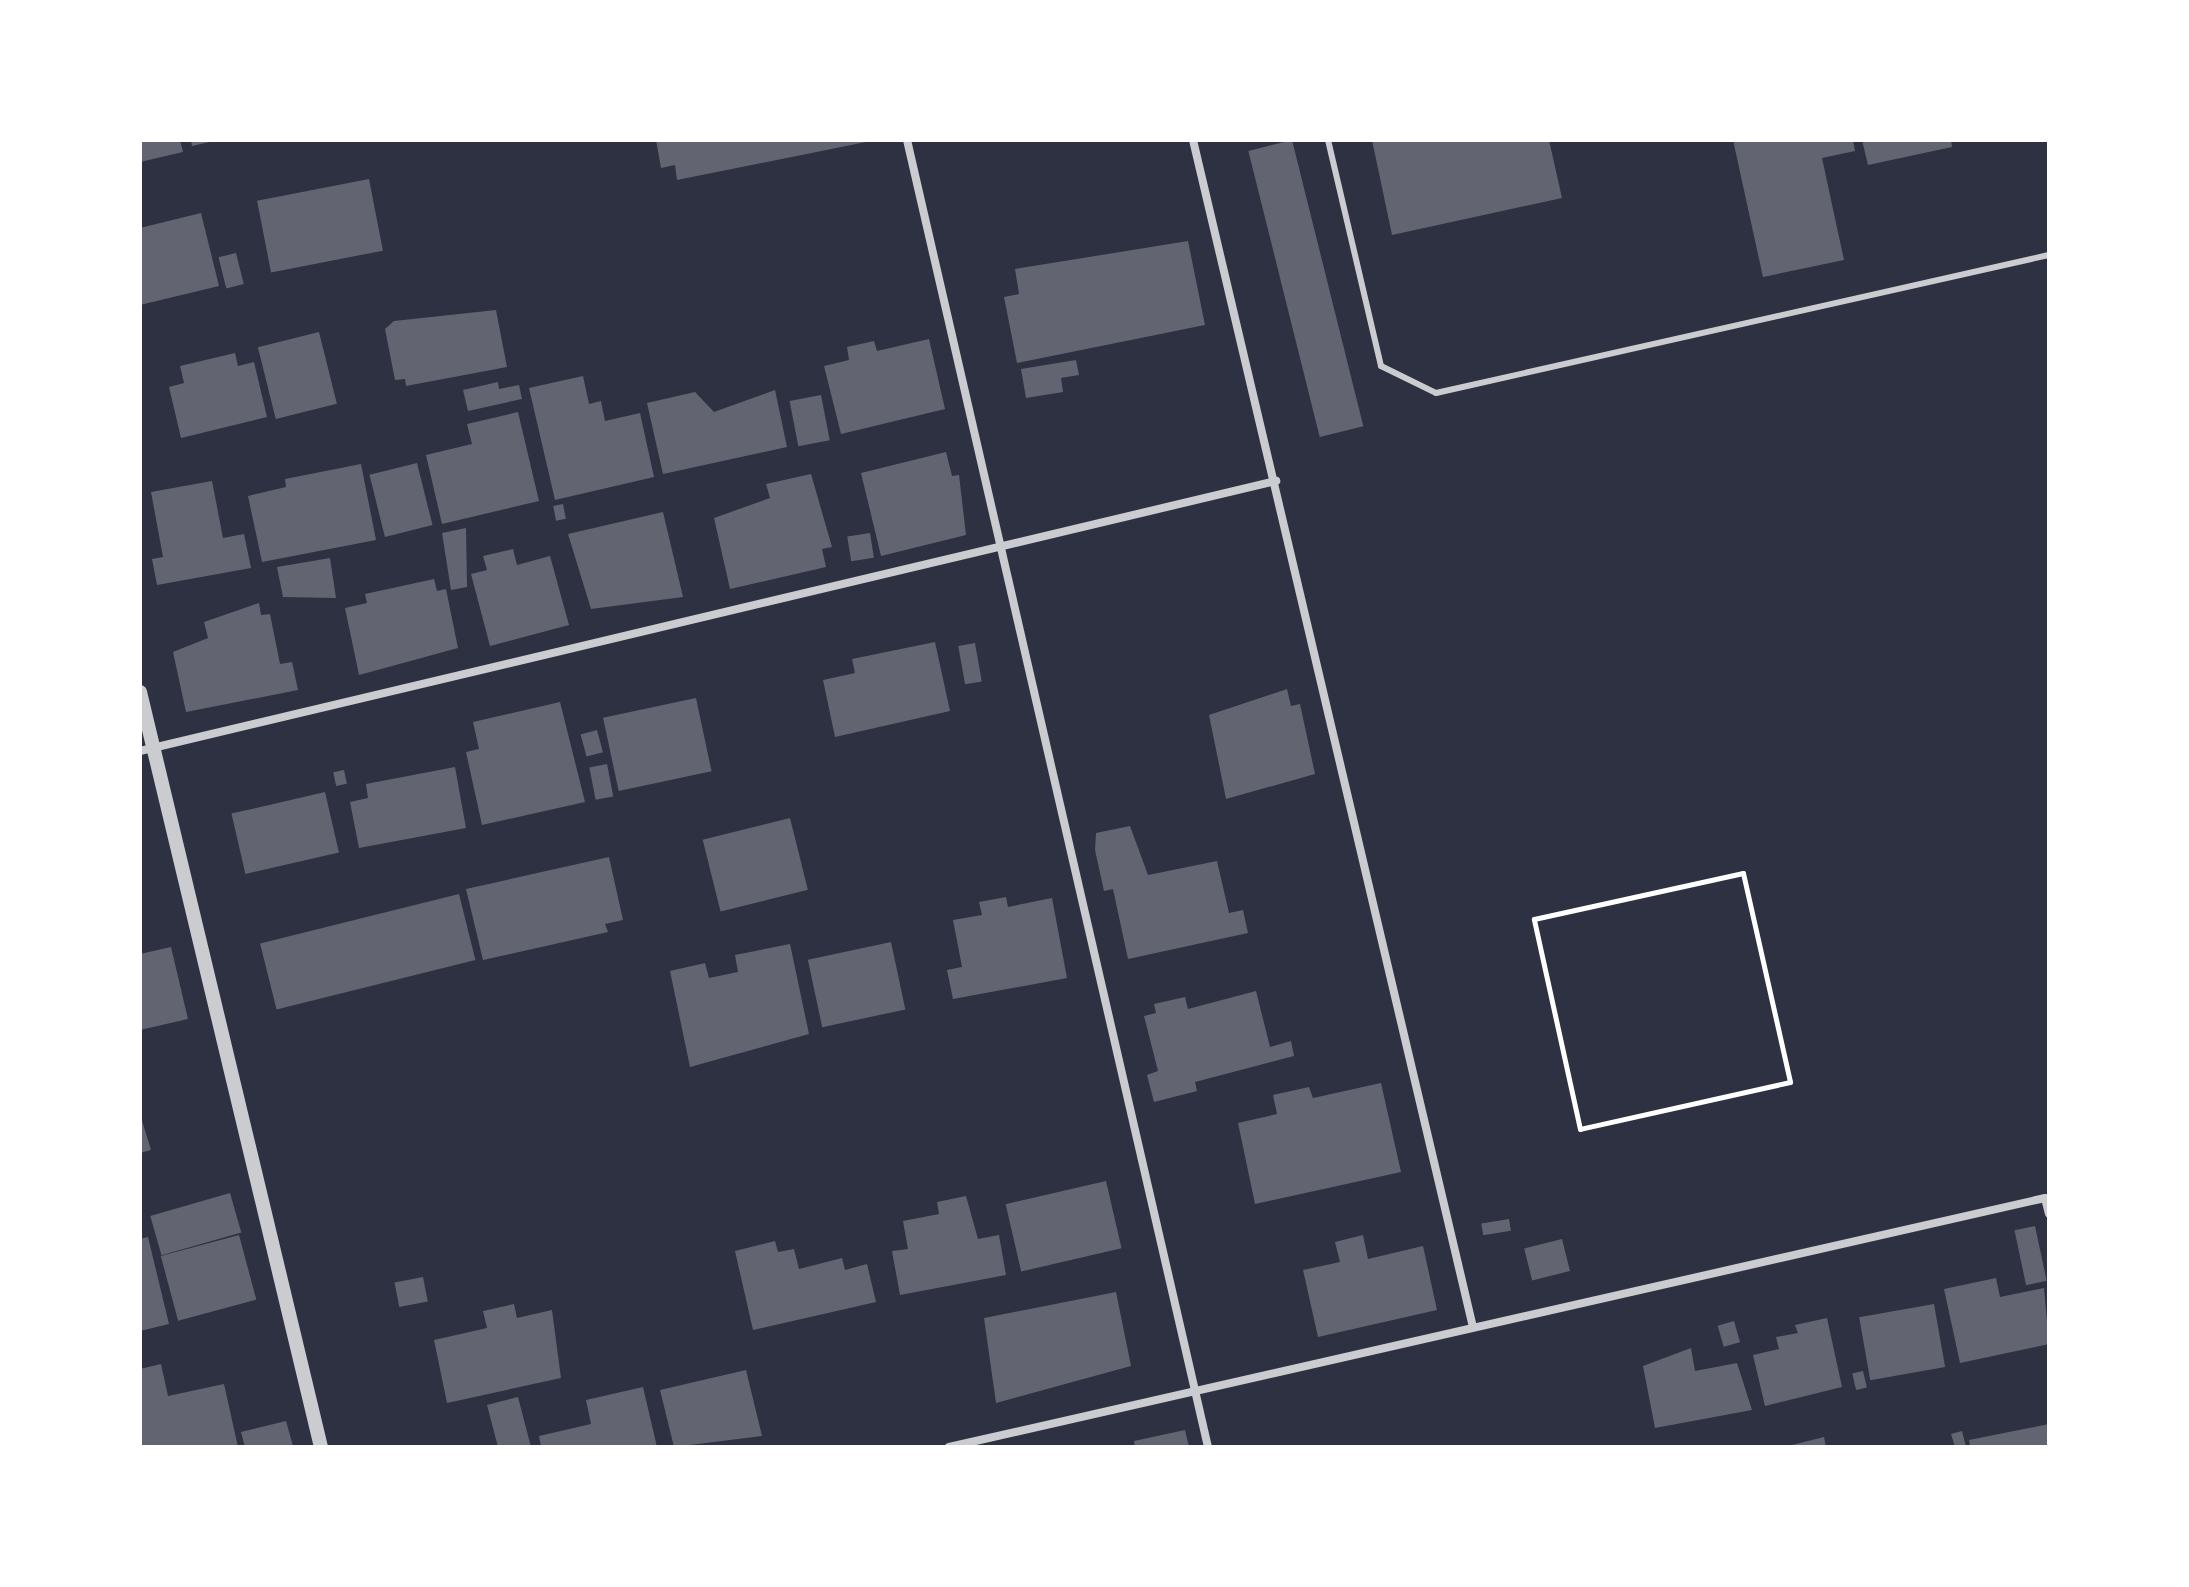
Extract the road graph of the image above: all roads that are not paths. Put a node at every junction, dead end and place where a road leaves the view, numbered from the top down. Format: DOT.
graph roads {
  1 [pos="907,140"];
  2 [pos="1193,140"];
  3 [pos="1328,140"];
  4 [pos="2049,255"];
  5 [pos="1276,481"];
  6 [pos="1001,550"];
  7 [pos="140,692"];
  8 [pos="146,749"];
  9 [pos="2049,1214"];
  10 [pos="1473,1327"];
  11 [pos="1195,1390"];
  12 [pos="321,1447"];
  13 [pos="949,1447"];
  14 [pos="1208,1447"];
  1 -- 6 [label="street"];
  2 -- 5 [label="street"];
  3 -- 4 [label="lane"];
  5 -- 6 [label="street"];
  5 -- 10 [label="street"];
  6 -- 8 [label="street"];
  6 -- 11 [label="street"];
  7 -- 8 [label="street"];
  8 -- 12 [label="street"];
  9 -- 10 [label="street"];
  10 -- 11 [label="street"];
  11 -- 13 [label="street"];
  11 -- 14 [label="street"];
}
